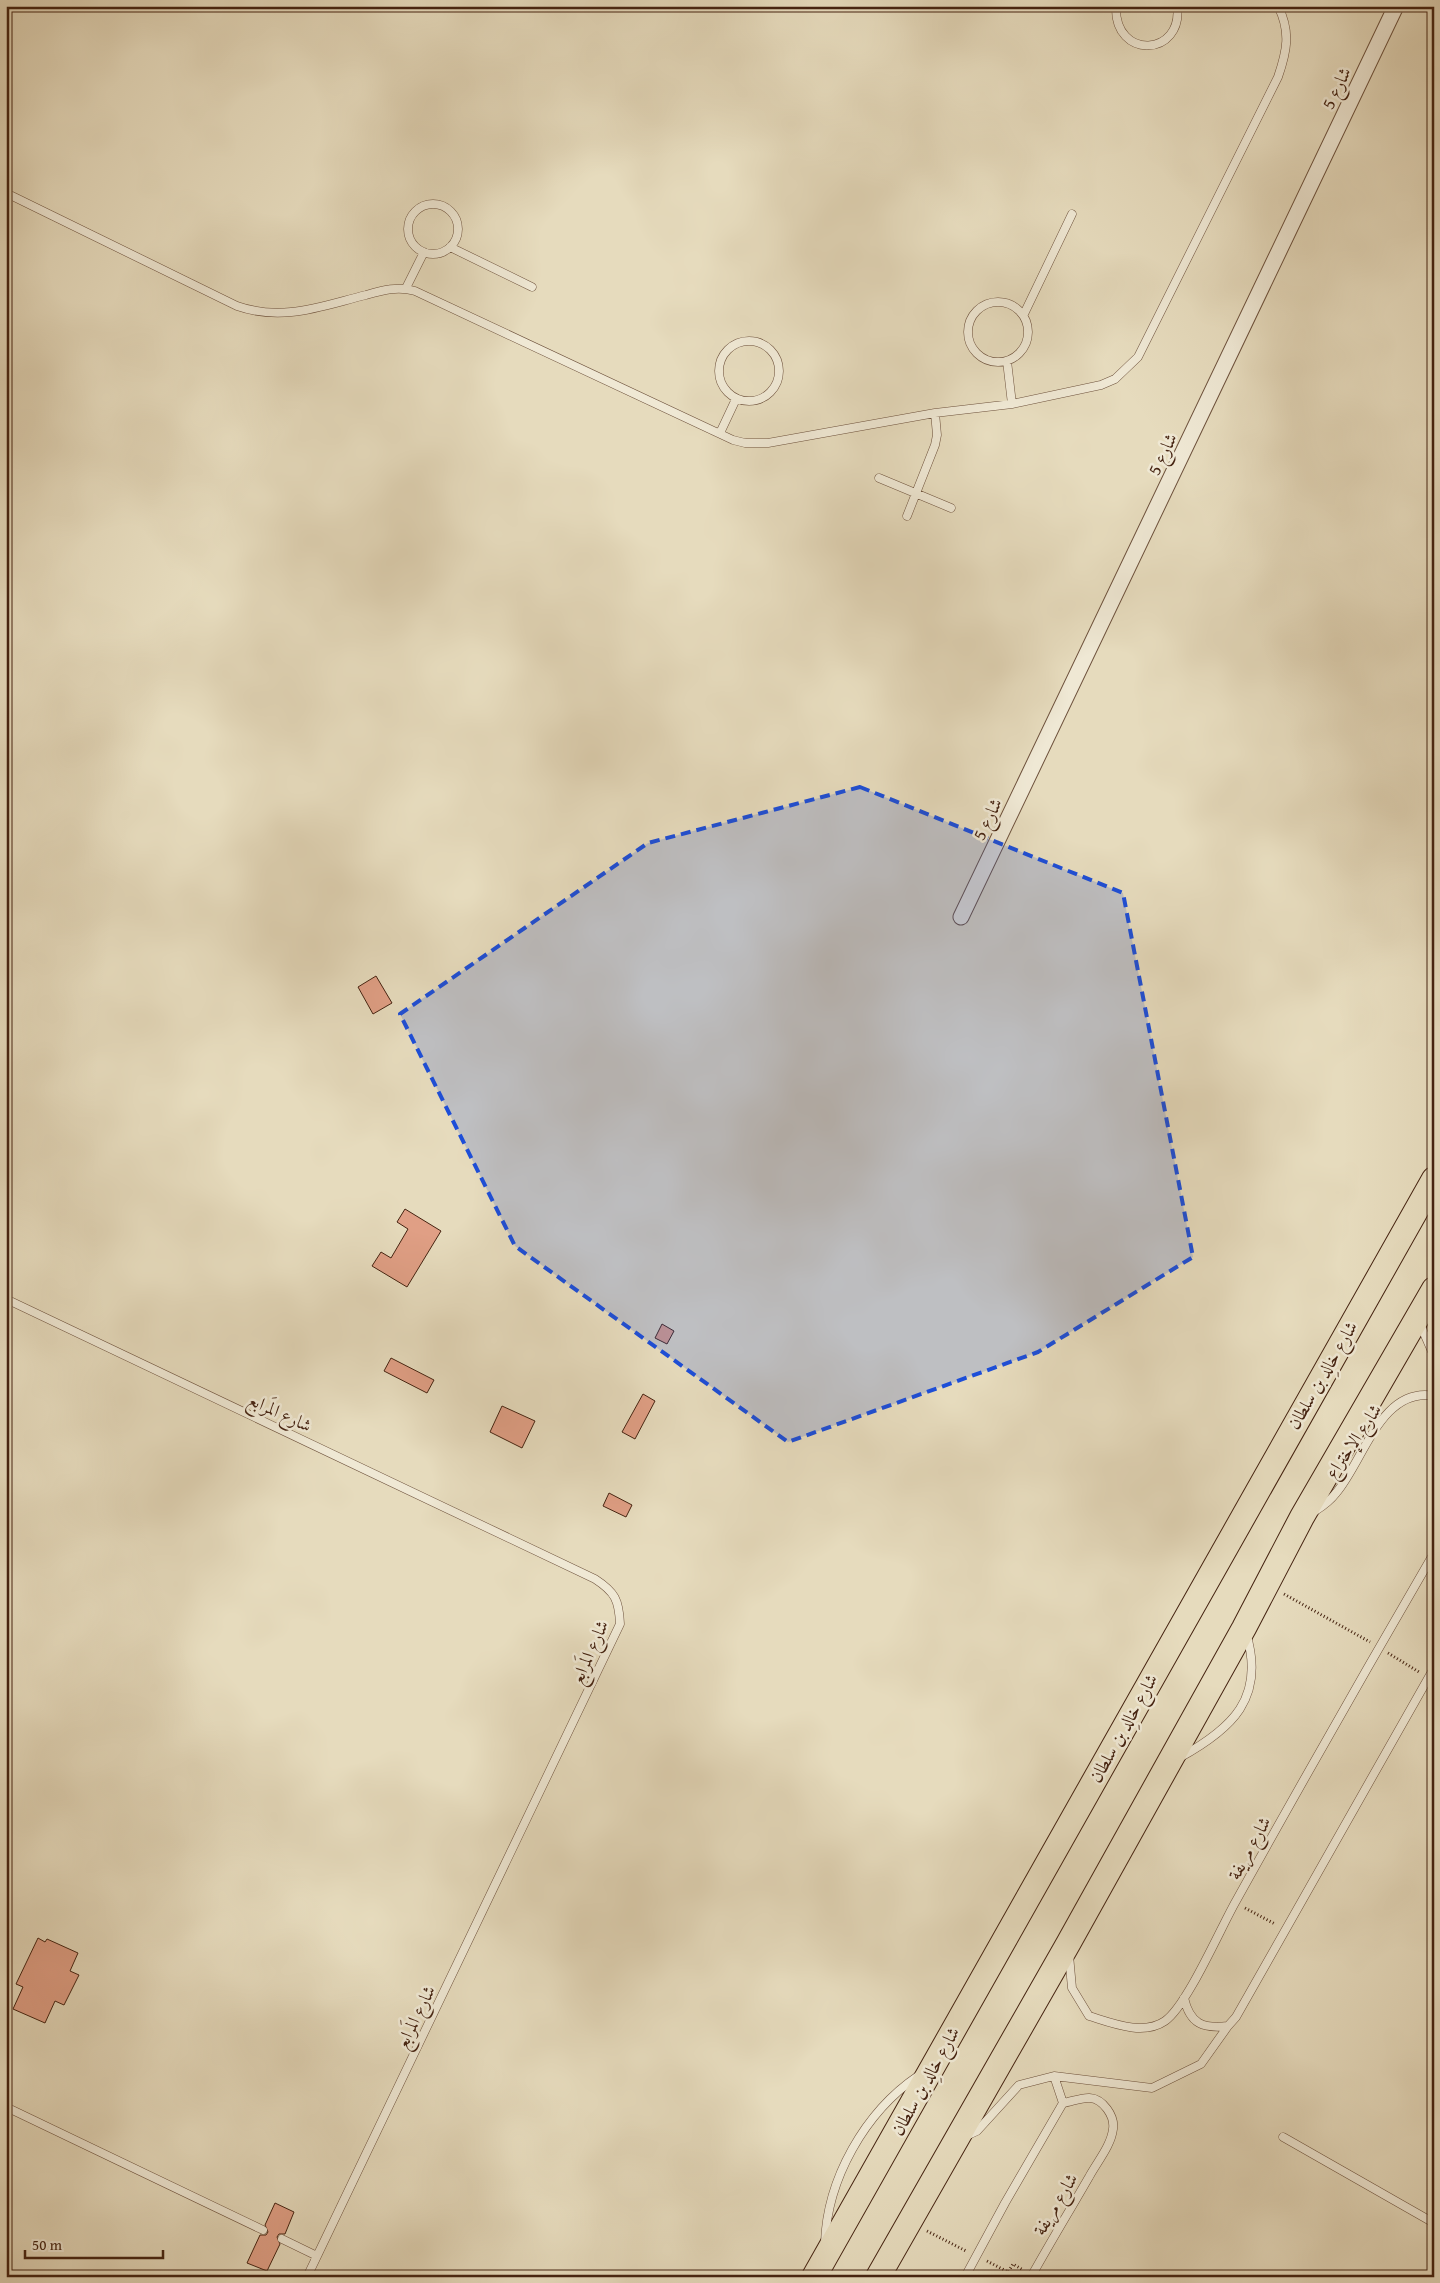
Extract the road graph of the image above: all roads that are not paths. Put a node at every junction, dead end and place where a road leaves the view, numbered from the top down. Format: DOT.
graph roads {
  1 [pos="1116,6"];
  2 [pos="1178,6"];
  3 [pos="1278,6"];
  4 [pos="1396,6"];
  5 [pos="6,193"];
  6 [pos="1072,214"];
  7 [pos="450,247"];
  8 [pos="424,252"];
  9 [pos="532,287"];
  10 [pos="406,288"];
  11 [pos="1024,314"];
  12 [pos="1008,361"];
  13 [pos="736,399"];
  14 [pos="1012,404"];
  15 [pos="935,413"];
  16 [pos="720,433"];
  17 [pos="879,478"];
  18 [pos="916,494"];
  19 [pos="951,508"];
  20 [pos="907,516"];
  21 [pos="961,917"];
  22 [pos="1434,1179"];
  23 [pos="1434,1289"];
  24 [pos="6,1299"];
  25 [pos="1418,1317"];
  26 [pos="1434,1356"];
  27 [pos="1434,1396"];
  28 [pos="1302,1517"];
  29 [pos="1434,1553"];
  30 [pos="1244,1628"];
  31 [pos="1434,1668"];
  32 [pos="1169,1764"];
  33 [pos="1068,1944"];
  34 [pos="1184,1998"];
  35 [pos="1228,2026"];
  36 [pos="1054,2076"];
  37 [pos="1063,2104"];
  38 [pos="6,2107"];
  39 [pos="1283,2136"];
  40 [pos="957,2140"];
  41 [pos="1434,2223"];
  42 [pos="263,2230"];
  43 [pos="282,2239"];
  44 [pos="317,2256"];
  45 [pos="819,2268"];
  46 [pos="306,2277"];
  47 [pos="878,2277"];
  48 [pos="965,2277"];
  49 [pos="1031,2277"];
  1 -- 2 [label="lane"];
  3 -- 14 [label="lane"];
  4 -- 21 [label="street, شارع 5"];
  5 -- 10 [label="lane"];
  6 -- 11 [label="lane"];
  7 -- 8 [label="lane"];
  7 -- 8 [label="lane"];
  7 -- 9 [label="lane"];
  8 -- 10 [label="lane"];
  10 -- 16 [label="lane"];
  11 -- 12 [label="lane"];
  11 -- 12 [label="lane"];
  12 -- 14 [label="lane"];
  13 -- 13 [label="lane"];
  13 -- 16 [label="lane"];
  14 -- 15 [label="lane"];
  15 -- 16 [label="lane"];
  15 -- 18 [label="lane"];
  17 -- 18 [label="lane"];
  18 -- 19 [label="lane"];
  18 -- 20 [label="lane"];
  22 -- 45 [label="main road, شارع خالِد بن سلطان"];
  23 -- 25 [label="main road"];
  24 -- 44 [label="lane, شارع المَرابع"];
  25 -- 26 [label="lane"];
  25 -- 28 [label="main road"];
  27 -- 28 [label="lane, شارع الإختراع"];
  28 -- 30 [label="main road"];
  29 -- 34 [label="lane, شارع مريفة"];
  30 -- 32 [label="main road"];
  30 -- 32 [label="lane"];
  31 -- 35 [label="lane"];
  32 -- 33 [label="main road"];
  33 -- 34 [label="lane, شارع مريفة"];
  33 -- 40 [label="main road"];
  34 -- 35 [label="lane"];
  35 -- 36 [label="lane"];
  36 -- 37 [label="lane"];
  36 -- 40 [label="lane"];
  37 -- 48 [label="lane"];
  37 -- 49 [label="lane, شارع مريفة"];
  38 -- 42 [label="lane"];
  39 -- 41 [label="lane"];
  40 -- 47 [label="main road"];
  43 -- 44 [label="lane"];
  44 -- 46 [label="lane, شارع المَرابع"];
}
